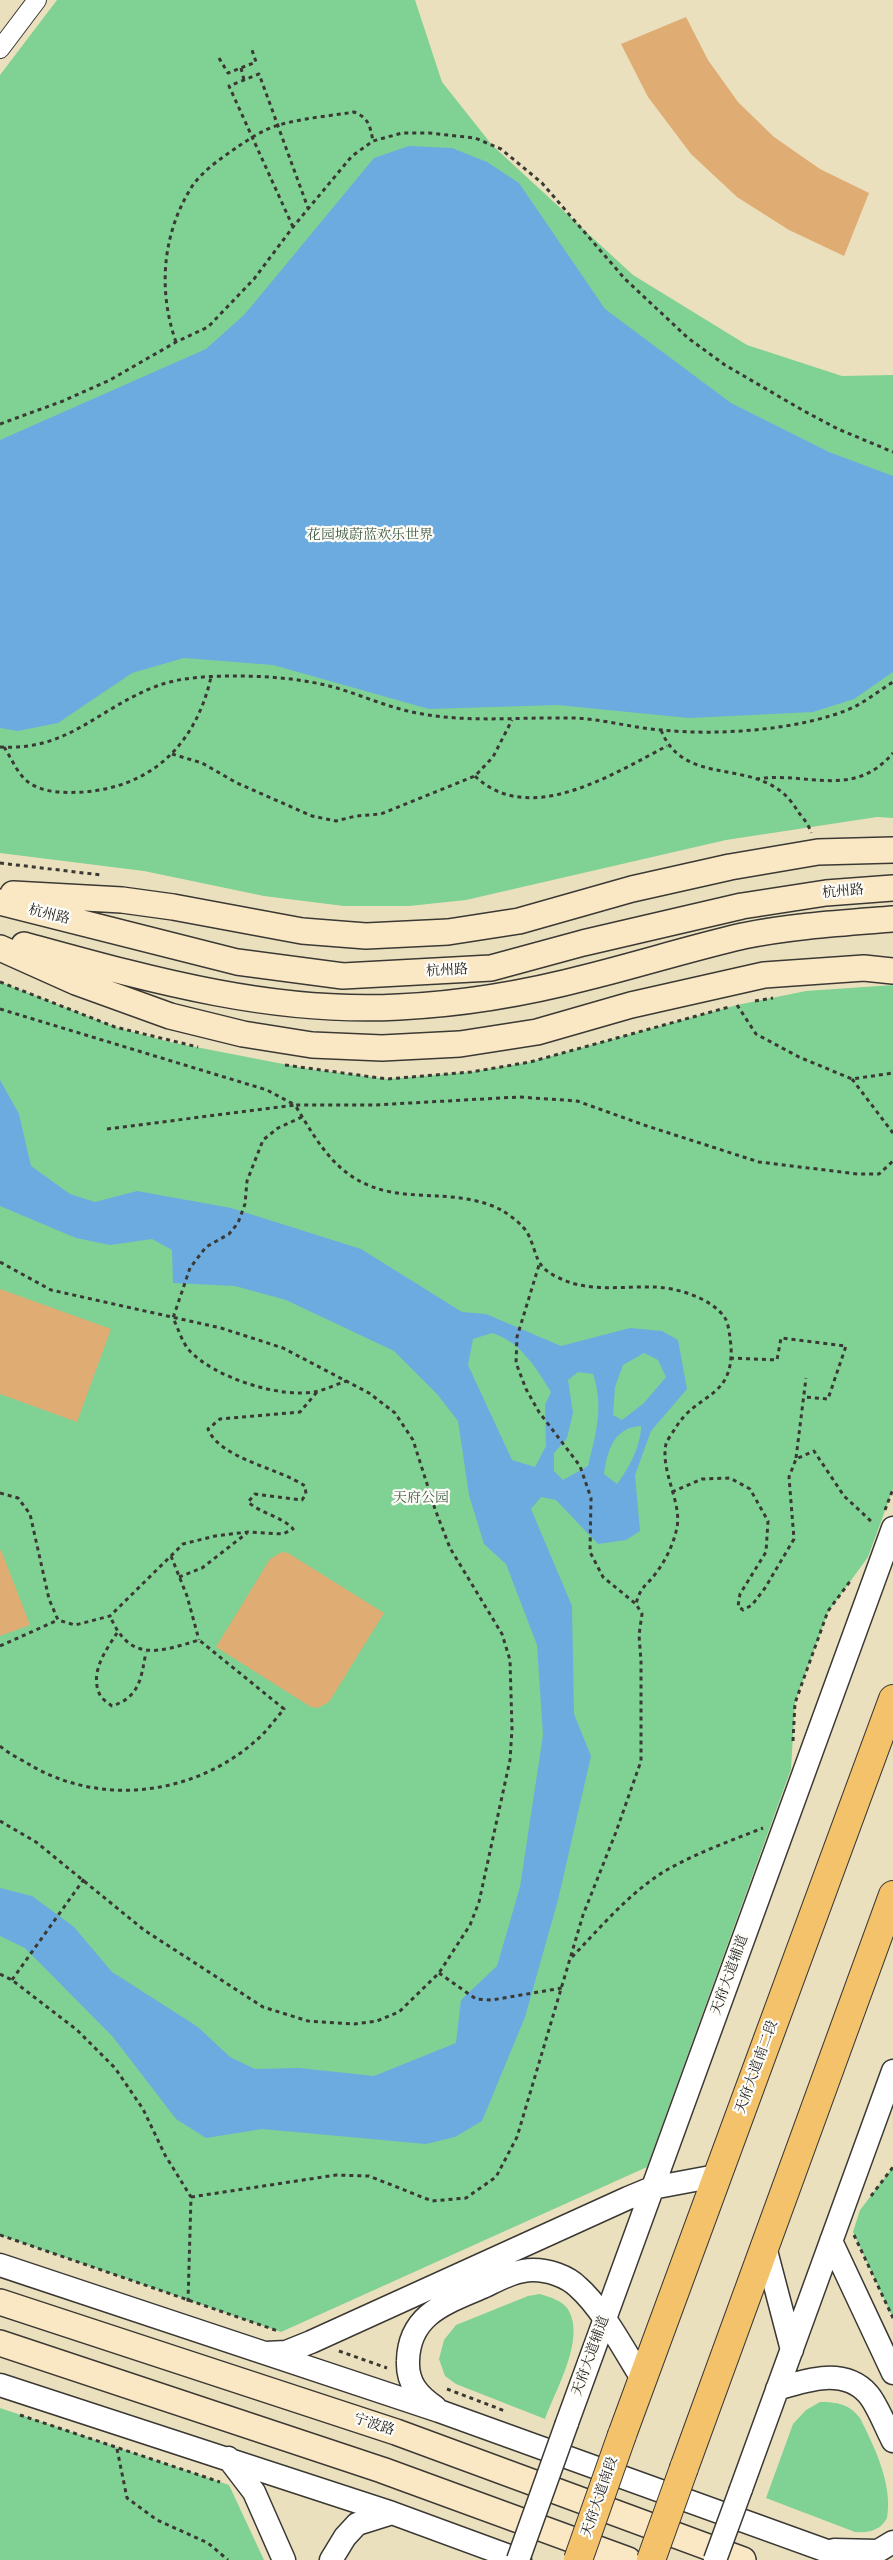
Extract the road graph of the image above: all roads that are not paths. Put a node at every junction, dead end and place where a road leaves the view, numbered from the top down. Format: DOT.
graph roads {
  1 [pos="37,0"];
  2 [pos="0,49"];
  3 [pos="893,850"];
  4 [pos="893,888"];
  5 [pos="0,894"];
  6 [pos="0,902"];
  7 [pos="893,919"];
  8 [pos="0,939"];
  9 [pos="0,948"];
  10 [pos="893,970"];
  11 [pos="885,1523"];
  12 [pos="893,1699"];
  13 [pos="893,1895"];
  14 [pos="893,2071"];
  15 [pos="716,2176"];
  16 [pos="652,2188"];
  17 [pos="831,2241"];
  18 [pos="765,2247"];
  19 [pos="0,2265"];
  20 [pos="0,2302"];
  21 [pos="604,2320"];
  22 [pos="0,2343"];
  23 [pos="792,2350"];
  24 [pos="264,2354"];
  25 [pos="893,2373"];
  26 [pos="641,2377"];
  27 [pos="0,2385"];
  28 [pos="777,2388"];
  29 [pos="439,2411"];
  30 [pos="622,2435"];
  31 [pos="893,2441"];
  32 [pos="228,2458"];
  33 [pos="392,2513"];
  34 [pos="893,2542"];
  35 [pos="825,2549"];
  36 [pos="284,2560"];
  37 [pos="332,2560"];
  38 [pos="519,2560"];
  39 [pos="578,2560"];
  40 [pos="628,2560"];
  41 [pos="651,2560"];
  42 [pos="715,2560"];
  43 [pos="743,2560"];
  44 [pos="852,2560"];
  1 -- 2 [label="street"];
  3 -- 5 [label="main road"];
  4 -- 6 [label="main road, 杭州路"];
  7 -- 8 [label="main road"];
  9 -- 10 [label="main road"];
  11 -- 16 [label="street, 天府大道辅道"];
  12 -- 15 [label="highway, 天府大道南二段"];
  13 -- 18 [label="highway"];
  14 -- 17 [label="street"];
  15 -- 16 [label="street"];
  15 -- 26 [label="highway, 天府大道南二段"];
  16 -- 21 [label="street, 天府大道辅道"];
  16 -- 24 [label="street"];
  17 -- 23 [label="street"];
  17 -- 25 [label="street"];
  18 -- 23 [label="street"];
  18 -- 41 [label="highway, bridge"];
  19 -- 24 [label="street"];
  20 -- 43 [label="main road, 宁波路"];
  21 -- 26 [label="street"];
  21 -- 29 [label="street"];
  21 -- 38 [label="street, 天府大道辅道, bridge"];
  22 -- 40 [label="main road"];
  23 -- 28 [label="street"];
  24 -- 29 [label="street"];
  26 -- 30 [label="highway, 天府大道南二段"];
  27 -- 32 [label="street"];
  28 -- 31 [label="street"];
  28 -- 42 [label="street, bridge"];
  29 -- 35 [label="street"];
  30 -- 39 [label="highway, 天府大道南段, bridge"];
  32 -- 33 [label="street"];
  32 -- 36 [label="street"];
  33 -- 37 [label="street"];
  33 -- 38 [label="street"];
  34 -- 35 [label="street"];
  35 -- 44 [label="street"];
}
